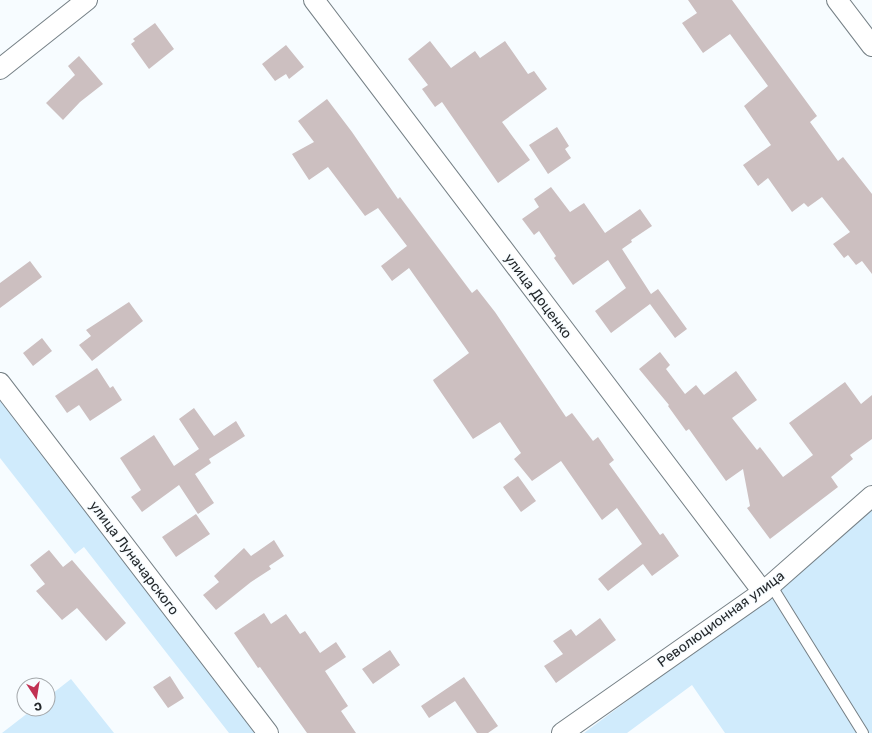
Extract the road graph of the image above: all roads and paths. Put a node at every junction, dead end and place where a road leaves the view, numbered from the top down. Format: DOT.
graph roads {
  1 [pos="87,0"];
  2 [pos="314,0"];
  3 [pos="838,0"];
  4 [pos="872,46"];
  5 [pos="0,69"];
  6 [pos="0,383"];
  7 [pos="872,496"];
  8 [pos="767,588"];
  9 [pos="268,733"];
  10 [pos="562,733"];
  11 [pos="863,733"];
  1 -- 5 [label="street"];
  2 -- 8 [label="street, улица Доценко"];
  3 -- 4 [label="street"];
  6 -- 9 [label="street, улица Луначарского"];
  7 -- 8 [label="street, Революционная улица"];
  8 -- 10 [label="street, Революционная улица"];
  8 -- 11 [label="lane"];
}
